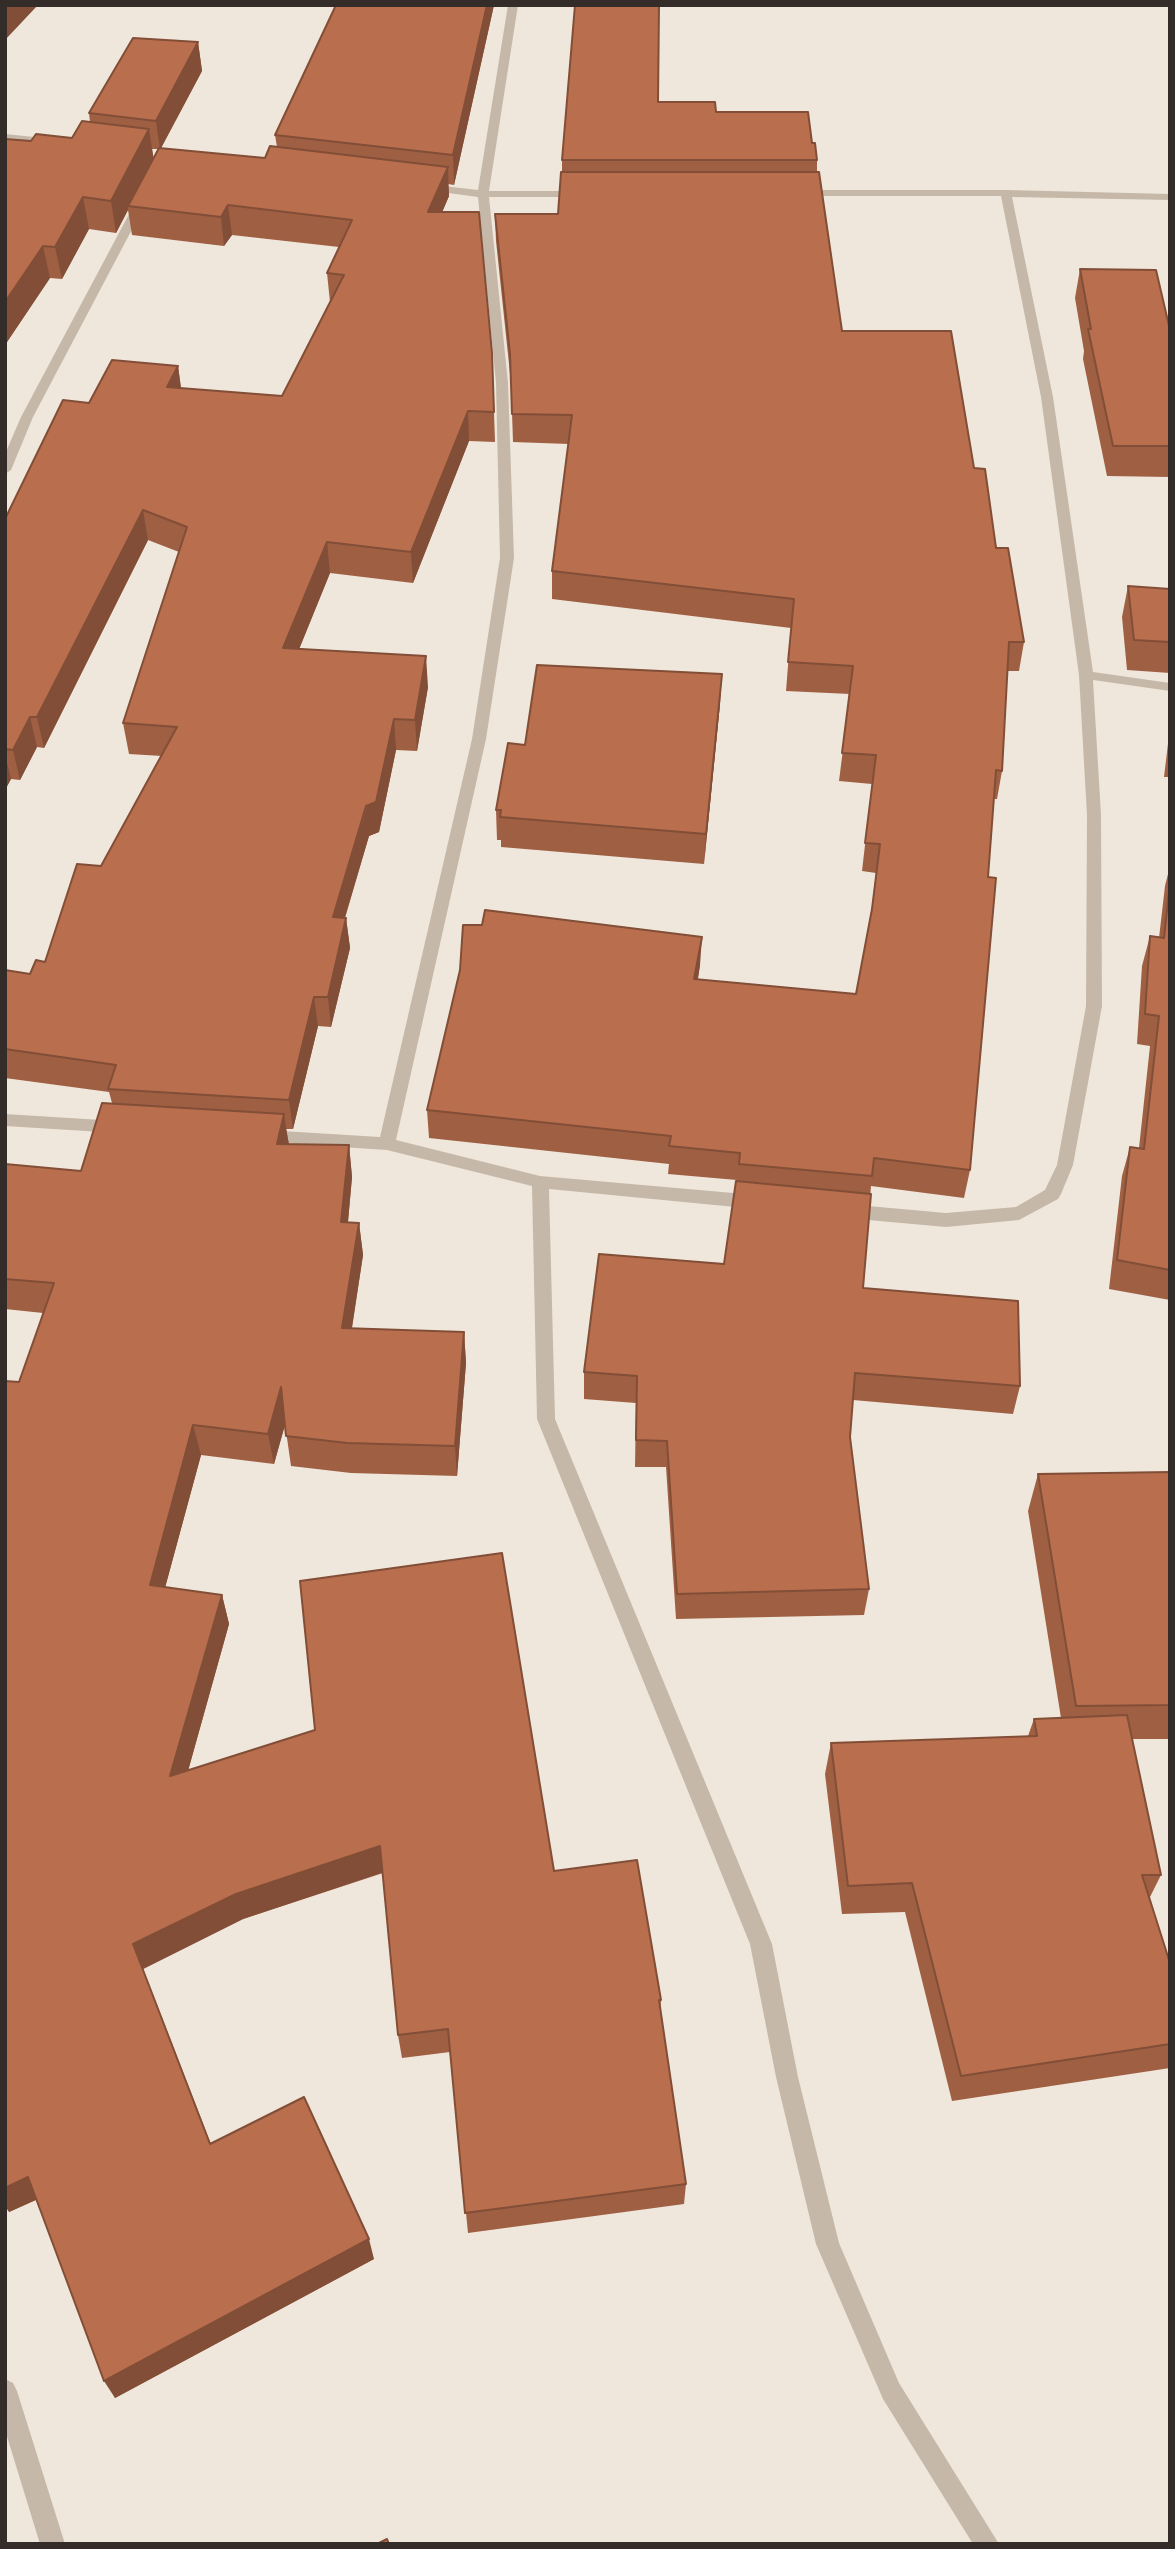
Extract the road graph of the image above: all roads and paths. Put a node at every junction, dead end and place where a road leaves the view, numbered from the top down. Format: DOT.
graph roads {
  1 [pos="513,5"];
  2 [pos="5,137"];
  3 [pos="72,144"];
  4 [pos="414,185"];
  5 [pos="147,190"];
  6 [pos="786,193"];
  7 [pos="1006,193"];
  8 [pos="482,194"];
  9 [pos="593,194"];
  10 [pos="1170,197"];
  11 [pos="5,470"];
  12 [pos="1086,675"];
  13 [pos="1170,687"];
  14 [pos="5,1120"];
  15 [pos="141,1129"];
  16 [pos="250,1135"];
  17 [pos="387,1144"];
  18 [pos="540,1182"];
  19 [pos="770,1204"];
  20 [pos="824,1209"];
  21 [pos="5,2391"];
  22 [pos="53,2544"];
  23 [pos="986,2544"];
  1 -- 8 [label="street"];
  2 -- 3 [label="street"];
  4 -- 8 [label="street"];
  5 -- 11 [label="street"];
  6 -- 7 [label="street"];
  7 -- 10 [label="street"];
  7 -- 12 [label="street"];
  8 -- 9 [label="street"];
  8 -- 17 [label="street"];
  12 -- 13 [label="street"];
  12 -- 20 [label="street"];
  14 -- 15 [label="street"];
  16 -- 17 [label="street"];
  17 -- 18 [label="street"];
  18 -- 19 [label="street"];
  18 -- 23 [label="street"];
  21 -- 22 [label="street"];
}
